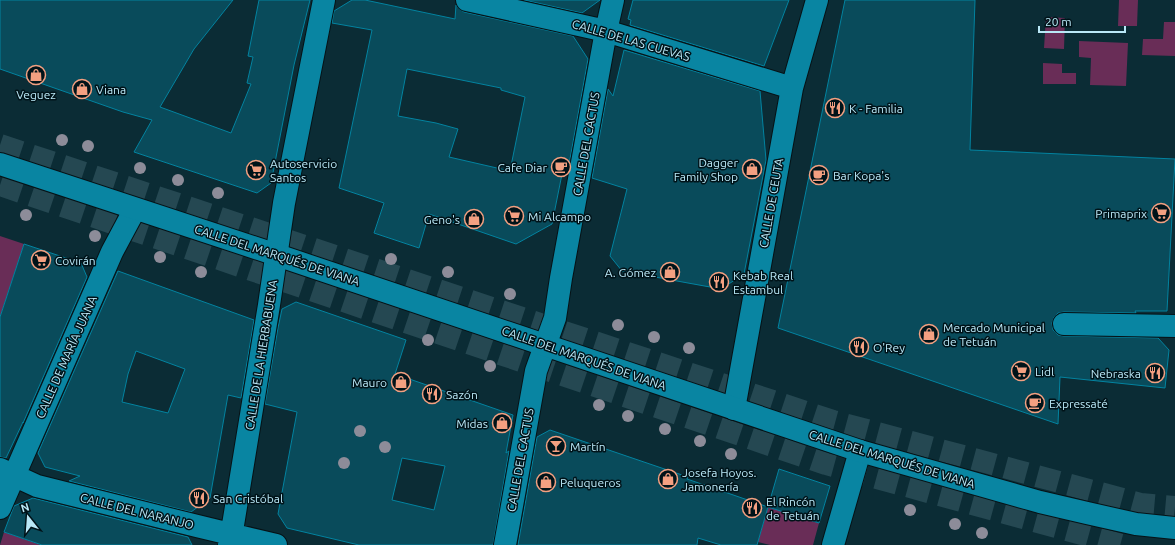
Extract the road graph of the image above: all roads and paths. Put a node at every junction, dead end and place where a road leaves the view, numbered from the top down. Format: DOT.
graph roads {
  1 [pos="324,0"];
  2 [pos="467,0"];
  3 [pos="613,0"];
  4 [pos="817,0"];
  5 [pos="606,31"];
  6 [pos="792,88"];
  7 [pos="0,164"];
  8 [pos="135,209"];
  9 [pos="277,255"];
  10 [pos="1064,324"];
  11 [pos="1175,326"];
  12 [pos="546,345"];
  13 [pos="734,408"];
  14 [pos="860,451"];
  15 [pos="7,472"];
  16 [pos="0,508"];
  17 [pos="1175,528"];
  18 [pos="230,540"];
  19 [pos="276,545"];
  20 [pos="505,545"];
  21 [pos="833,545"];
  1 -- 9 [label="street, CALLE DE LA HIERBABUENA"];
  2 -- 5 [label="street, CALLE DE LAS CUEVAS"];
  3 -- 5 [label="street, CALLE DEL CACTUS"];
  4 -- 6 [label="street, CALLE DE CEUTA"];
  5 -- 6 [label="street, CALLE DE LAS CUEVAS"];
  5 -- 12 [label="street, CALLE DEL CACTUS"];
  6 -- 13 [label="street, CALLE DE CEUTA"];
  7 -- 8 [label="street, CALLE DEL MARQUÉS DE VIANA"];
  8 -- 9 [label="street, CALLE DEL MARQUÉS DE VIANA"];
  8 -- 15 [label="street, CALLE DE MARÍA JUANA"];
  9 -- 12 [label="street, CALLE DEL MARQUÉS DE VIANA"];
  9 -- 18 [label="street, CALLE DE LA HIERBABUENA"];
  10 -- 11 [label="street"];
  12 -- 13 [label="street, CALLE DEL MARQUÉS DE VIANA"];
  12 -- 20 [label="street, CALLE DEL CACTUS"];
  13 -- 14 [label="street, CALLE DEL MARQUÉS DE VIANA"];
  14 -- 17 [label="street, CALLE DEL MARQUÉS DE VIANA"];
  14 -- 21 [label="street"];
  15 -- 16 [label="street, CALLE DE MARÍA JUANA"];
  15 -- 18 [label="street, CALLE DEL NARANJO"];
  18 -- 19 [label="street, CALLE DEL NARANJO"];
}
